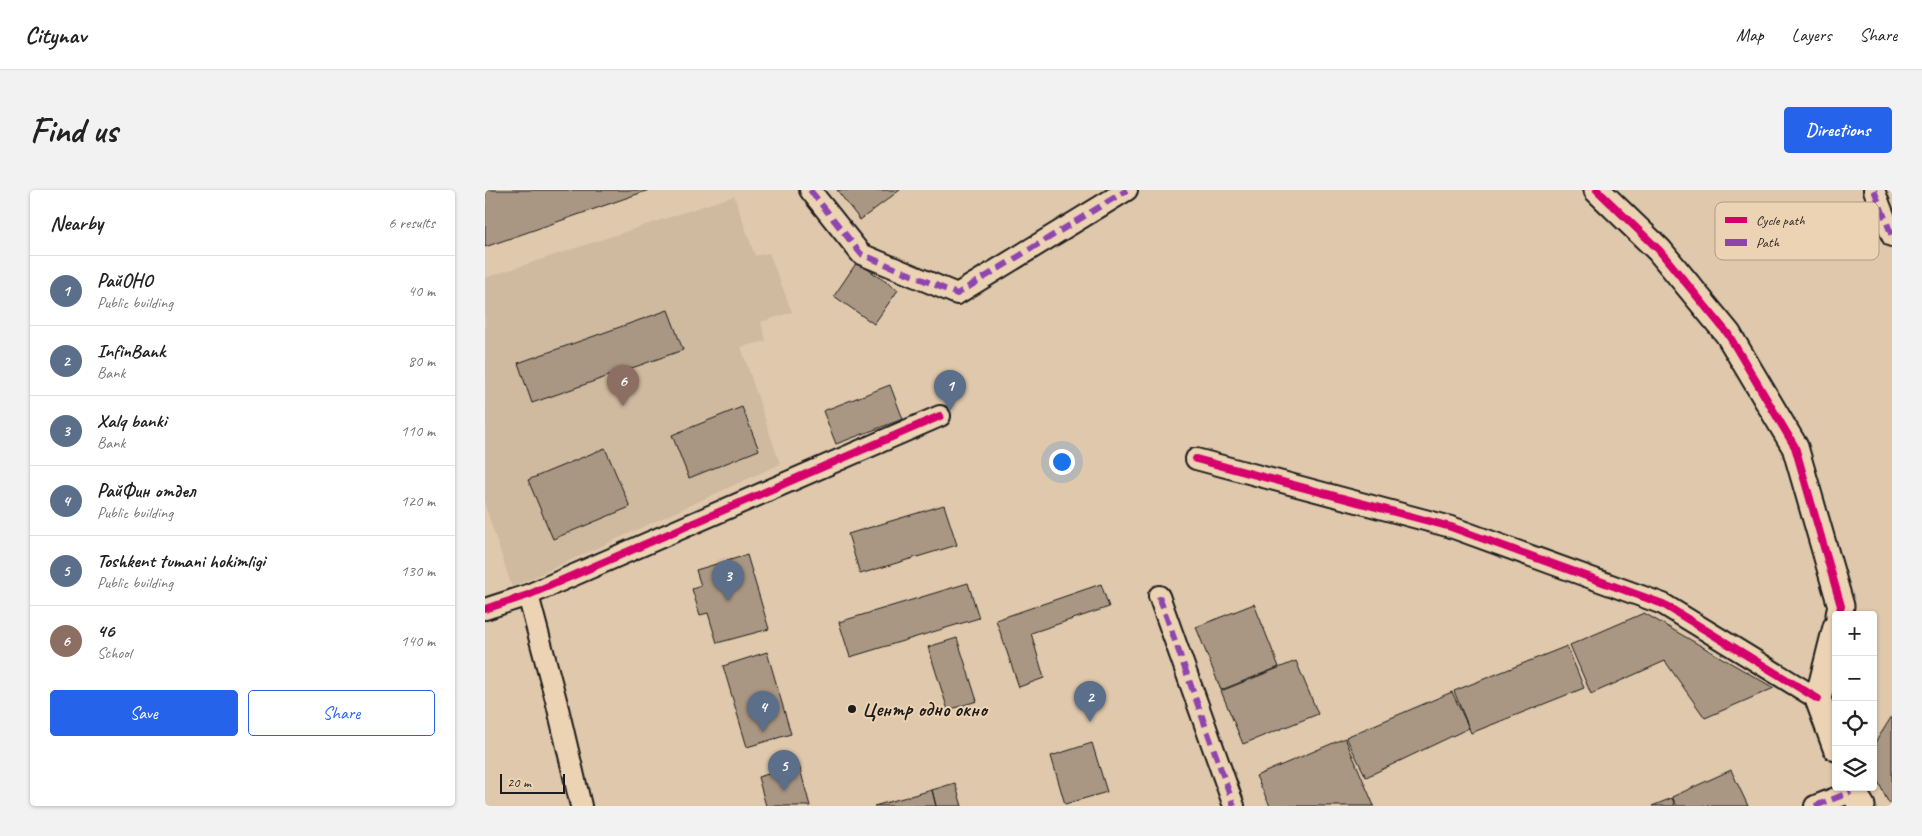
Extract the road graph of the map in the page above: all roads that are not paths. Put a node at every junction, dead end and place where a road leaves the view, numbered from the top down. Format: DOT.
graph roads {
  1 [pos="810,190"];
  2 [pos="1127,190"];
  3 [pos="1597,190"];
  4 [pos="1874,190"];
  5 [pos="1879,202"];
  6 [pos="1879,203"];
  7 [pos="1892,236"];
  8 [pos="940,416"];
  9 [pos="1196,459"];
  10 [pos="528,595"];
  11 [pos="1159,596"];
  12 [pos="485,609"];
  13 [pos="1840,611"];
  14 [pos="1832,643"];
  15 [pos="1818,699"];
  16 [pos="1835,746"];
  17 [pos="1854,795"];
  18 [pos="581,806"];
  19 [pos="1235,806"];
  20 [pos="1815,806"];
  1 -- 2 [label="street"];
  3 -- 13 [label="street"];
  4 -- 5 [label="street"];
  6 -- 7 [label="street"];
  8 -- 10 [label="street"];
  9 -- 15 [label="street"];
  10 -- 12 [label="street"];
  10 -- 18 [label="street"];
  11 -- 19 [label="street"];
  14 -- 15 [label="street"];
  15 -- 16 [label="street"];
  17 -- 20 [label="street"];
}
